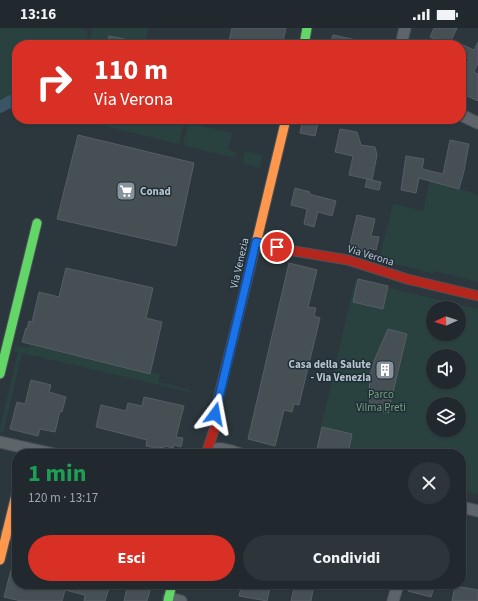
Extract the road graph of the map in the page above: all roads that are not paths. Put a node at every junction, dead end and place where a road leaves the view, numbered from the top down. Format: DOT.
graph roads {
  1 [pos="307,28"];
  2 [pos="405,28"];
  3 [pos="305,40"];
  4 [pos="402,40"];
  5 [pos="466,117"];
  6 [pos="478,123"];
  7 [pos="285,124"];
  8 [pos="37,223"];
  9 [pos="256,242"];
  10 [pos="478,296"];
  11 [pos="0,374"];
  12 [pos="0,442"];
  13 [pos="21,449"];
  14 [pos="203,449"];
  15 [pos="466,508"];
  16 [pos="478,511"];
  17 [pos="12,534"];
  18 [pos="0,560"];
  19 [pos="171,589"];
  20 [pos="397,589"];
  21 [pos="168,599"];
  22 [pos="181,601"];
  23 [pos="393,601"];
  1 -- 3 [label="street"];
  2 -- 4 [label="street"];
  5 -- 6 [label="street"];
  7 -- 9 [label="street, Via Venezia"];
  8 -- 11 [label="street"];
  9 -- 10 [label="street, Via Verona"];
  9 -- 14 [label="street, Via Venezia"];
  12 -- 13 [label="street"];
  15 -- 16 [label="street"];
  17 -- 18 [label="street"];
  19 -- 21 [label="street"];
  20 -- 23 [label="street"];
  21 -- 22 [label="street"];
}
